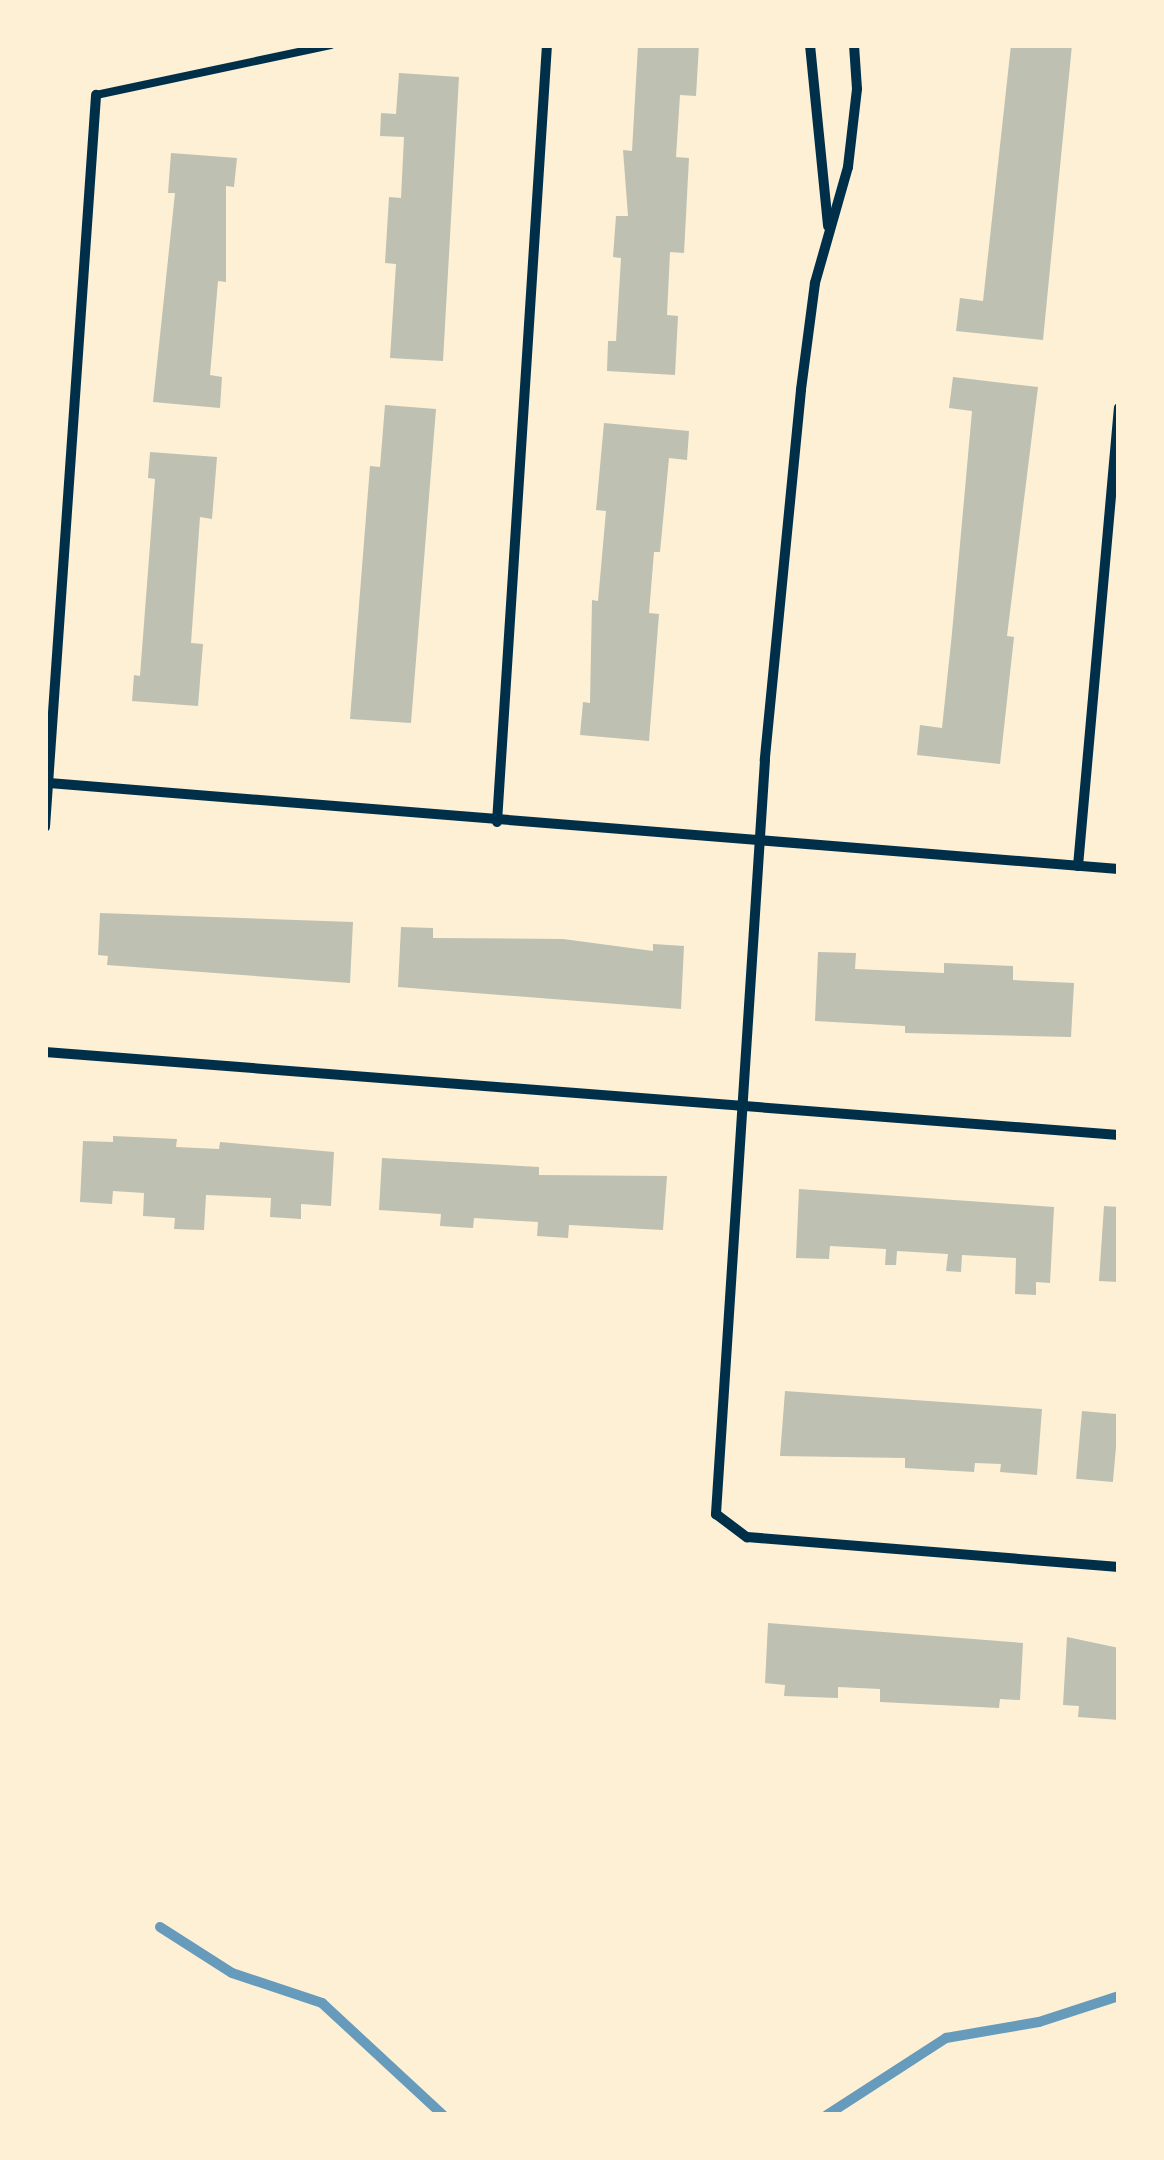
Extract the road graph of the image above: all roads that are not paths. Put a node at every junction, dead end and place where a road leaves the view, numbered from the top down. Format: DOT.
graph roads {
  1 [pos="331,45"];
  2 [pos="547,45"];
  3 [pos="810,45"];
  4 [pos="854,45"];
  5 [pos="96,95"];
  6 [pos="828,236"];
  7 [pos="1119,408"];
  8 [pos="49,783"];
  9 [pos="497,822"];
  10 [pos="45,827"];
  11 [pos="758,841"];
  12 [pos="1078,866"];
  13 [pos="1119,869"];
  14 [pos="45,1052"];
  15 [pos="738,1105"];
  16 [pos="1119,1135"];
  17 [pos="1119,1567"];
  1 -- 5 [label="lane"];
  2 -- 9 [label="street"];
  3 -- 6 [label="street"];
  4 -- 6 [label="street"];
  5 -- 8 [label="street"];
  6 -- 11 [label="street"];
  7 -- 12 [label="street"];
  8 -- 9 [label="street"];
  8 -- 10 [label="street"];
  9 -- 11 [label="street"];
  11 -- 12 [label="street"];
  11 -- 15 [label="street"];
  12 -- 13 [label="street"];
  14 -- 15 [label="street"];
  15 -- 16 [label="street"];
  15 -- 17 [label="street"];
}
